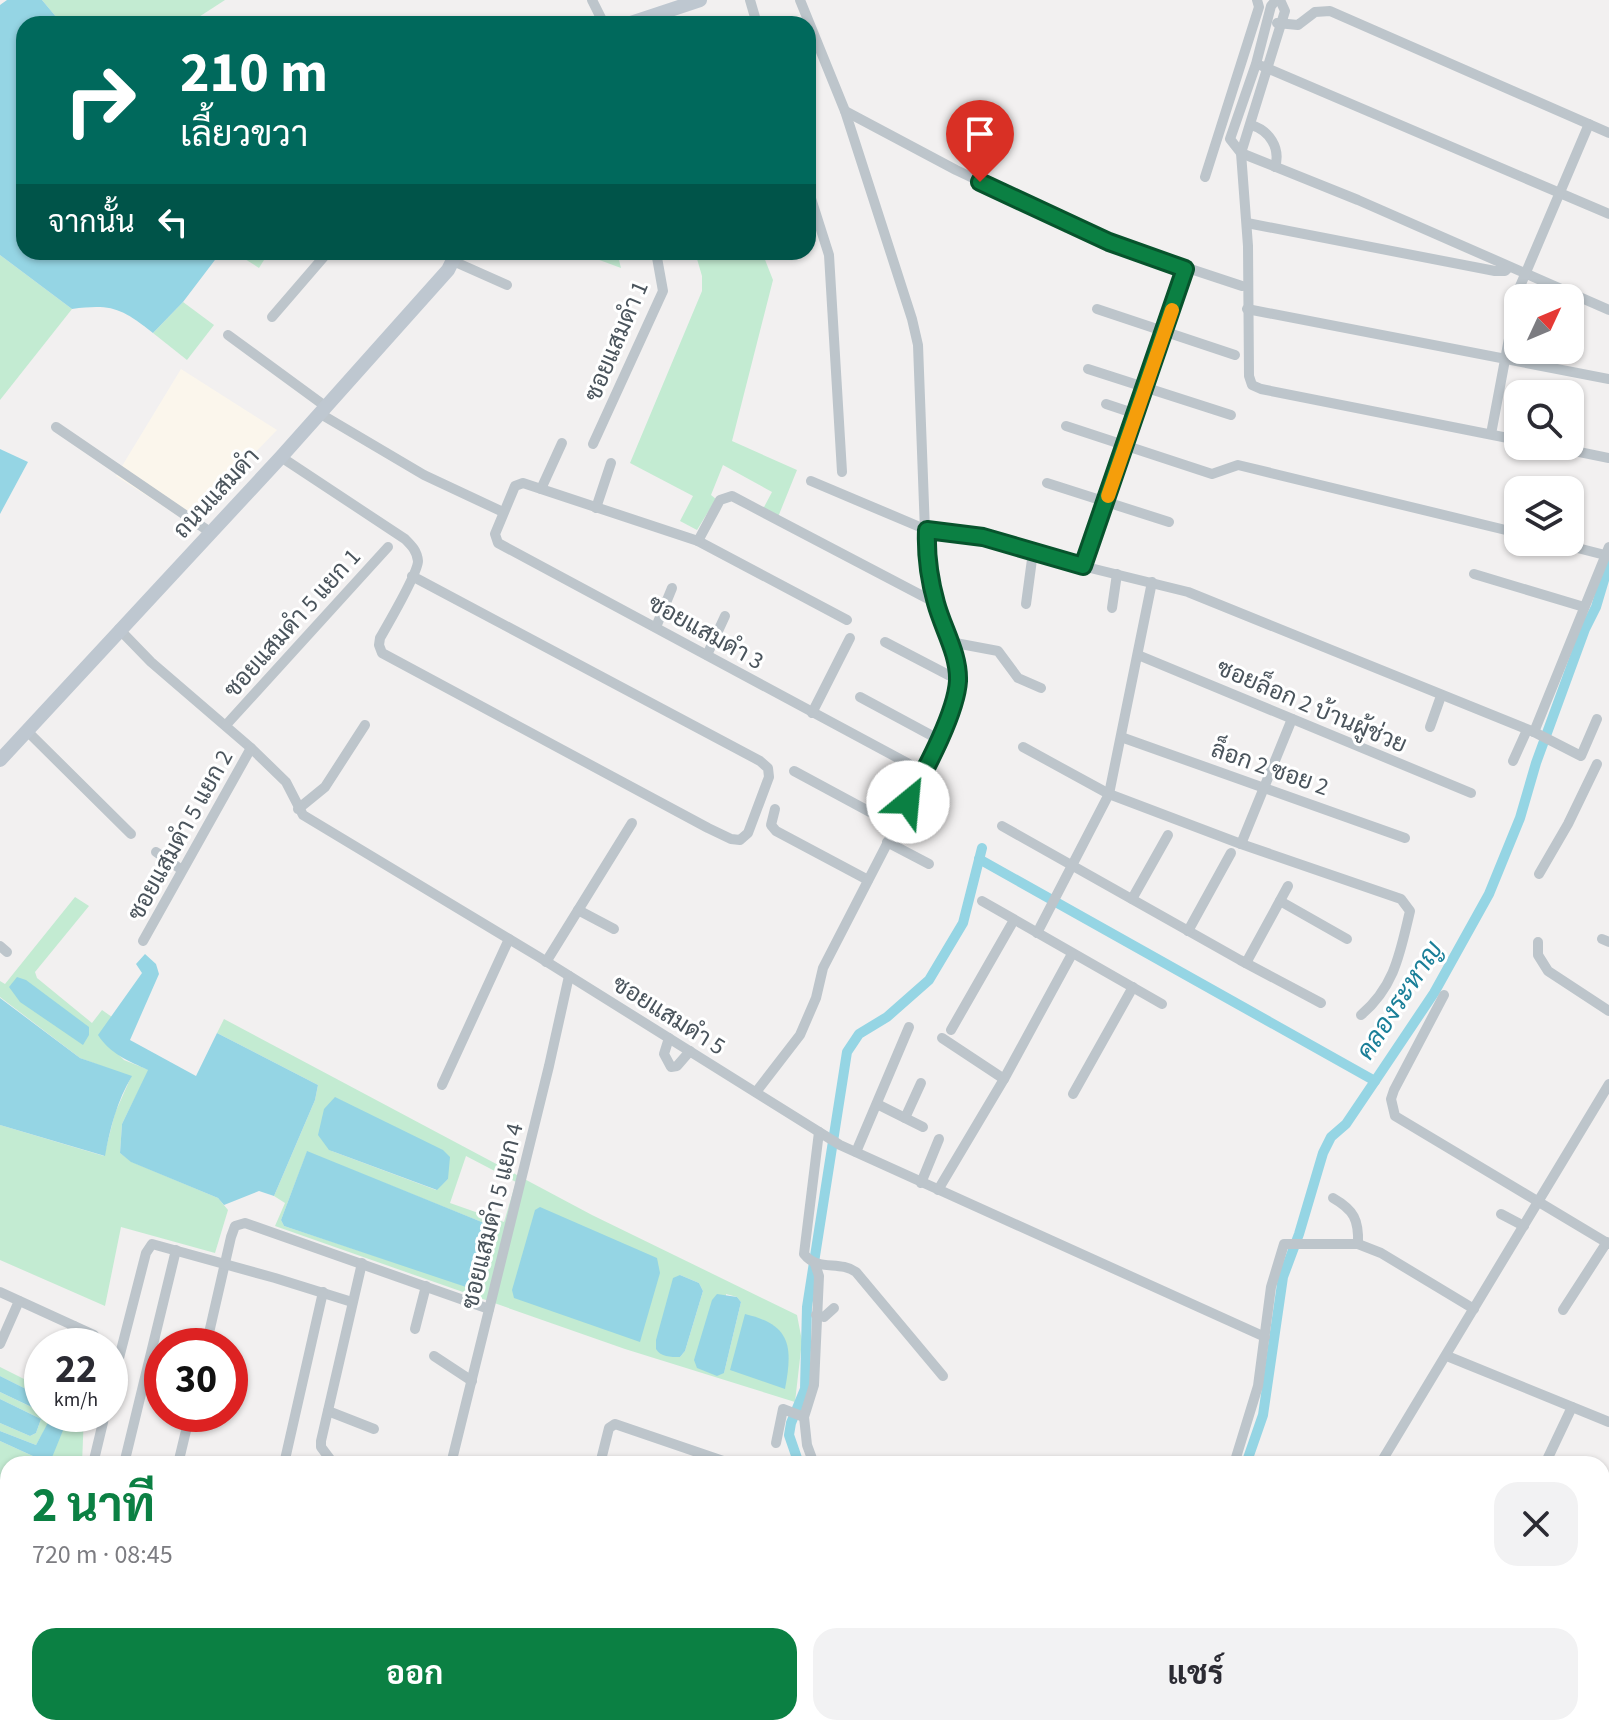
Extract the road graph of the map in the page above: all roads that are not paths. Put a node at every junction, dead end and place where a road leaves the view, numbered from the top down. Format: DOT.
graph roads {
  1 [pos="700,0"];
  2 [pos="1257,0"];
  3 [pos="1278,0"];
  4 [pos="652,16"];
  5 [pos="1268,21"];
  6 [pos="1281,24"];
  7 [pos="816,39"];
  8 [pos="1261,66"];
  9 [pos="845,111"];
  10 [pos="1589,124"];
  11 [pos="1251,125"];
  12 [pos="1609,133"];
  13 [pos="1241,153"];
  14 [pos="1275,167"];
  15 [pos="1205,177"];
  16 [pos="1560,193"];
  17 [pos="816,214"];
  18 [pos="1609,214"];
  19 [pos="1247,223"];
  20 [pos="321,260"];
  21 [pos="450,260"];
  22 [pos="463,260"];
  23 [pos="658,260"];
  24 [pos="1509,267"];
  25 [pos="1185,269"];
  26 [pos="1524,274"];
  27 [pos="1522,284"];
  28 [pos="507,285"];
  29 [pos="1242,286"];
  30 [pos="1097,309"];
  31 [pos="1247,309"];
  32 [pos="1609,310"];
  33 [pos="272,317"];
  34 [pos="1165,332"];
  35 [pos="228,335"];
  36 [pos="1235,355"];
  37 [pos="1504,358"];
  38 [pos="1534,364"];
  39 [pos="1088,369"];
  40 [pos="1609,379"];
  41 [pos="1145,388"];
  42 [pos="1106,404"];
  43 [pos="322,409"];
  44 [pos="1136,414"];
  45 [pos="1231,415"];
  46 [pos="1066,426"];
  47 [pos="56,427"];
  48 [pos="1491,434"];
  49 [pos="1504,437"];
  50 [pos="562,443"];
  51 [pos="593,444"];
  52 [pos="1125,446"];
  53 [pos="1584,453"];
  54 [pos="281,457"];
  55 [pos="1609,458"];
  56 [pos="611,463"];
  57 [pos="842,472"];
  58 [pos="811,481"];
  59 [pos="1047,483"];
  60 [pos="541,489"];
  61 [pos="1106,502"];
  62 [pos="596,508"];
  63 [pos="503,512"];
  64 [pos="1169,522"];
  65 [pos="927,530"];
  66 [pos="1504,530"];
  67 [pos="210,532"];
  68 [pos="698,541"];
  69 [pos="388,547"];
  70 [pos="1584,547"];
  71 [pos="1607,551"];
  72 [pos="1033,552"];
  73 [pos="1083,566"];
  74 [pos="1603,570"];
  75 [pos="1117,574"];
  76 [pos="1474,574"];
  77 [pos="412,576"];
  78 [pos="1152,582"];
  79 [pos="672,588"];
  80 [pos="936,603"];
  81 [pos="1026,604"];
  82 [pos="1584,607"];
  83 [pos="1112,608"];
  84 [pos="725,616"];
  85 [pos="847,620"];
  86 [pos="656,627"];
  87 [pos="119,629"];
  88 [pos="850,638"];
  89 [pos="885,642"];
  90 [pos="950,642"];
  91 [pos="707,655"];
  92 [pos="1138,655"];
  93 [pos="958,680"];
  94 [pos="1041,688"];
  95 [pos="1441,696"];
  96 [pos="860,697"];
  97 [pos="812,713"];
  98 [pos="1292,719"];
  99 [pos="1597,719"];
  100 [pos="226,725"];
  101 [pos="365,725"];
  102 [pos="1430,727"];
  103 [pos="27,731"];
  104 [pos="1538,734"];
  105 [pos="1121,737"];
  106 [pos="938,739"];
  107 [pos="1023,747"];
  108 [pos="251,748"];
  109 [pos="0,760"];
  110 [pos="1513,761"];
  111 [pos="1597,764"];
  112 [pos="794,771"];
  113 [pos="924,772"];
  114 [pos="1264,786"];
  115 [pos="1471,793"];
  116 [pos="1109,794"];
  117 [pos="298,809"];
  118 [pos="775,809"];
  119 [pos="632,823"];
  120 [pos="896,826"];
  121 [pos="1002,826"];
  122 [pos="131,834"];
  123 [pos="1168,835"];
  124 [pos="1405,838"];
  125 [pos="887,842"];
  126 [pos="1241,844"];
  127 [pos="156,852"];
  128 [pos="1231,853"];
  129 [pos="929,864"];
  130 [pos="1074,865"];
  131 [pos="182,870"];
  132 [pos="1539,874"];
  133 [pos="868,880"];
  134 [pos="1288,886"];
  135 [pos="1132,899"];
  136 [pos="982,901"];
  137 [pos="1280,901"];
  138 [pos="578,910"];
  139 [pos="1014,920"];
  140 [pos="614,929"];
  141 [pos="1188,931"];
  142 [pos="1037,933"];
  143 [pos="509,939"];
  144 [pos="1347,939"];
  145 [pos="143,941"];
  146 [pos="1538,942"];
  147 [pos="1072,954"];
  148 [pos="546,962"];
  149 [pos="1246,963"];
  150 [pos="569,976"];
  151 [pos="1133,987"];
  152 [pos="1444,995"];
  153 [pos="1321,1003"];
  154 [pos="1162,1004"];
  155 [pos="1609,1011"];
  156 [pos="1361,1015"];
  157 [pos="909,1027"];
  158 [pos="951,1030"];
  159 [pos="669,1038"];
  160 [pos="942,1038"];
  161 [pos="690,1051"];
  162 [pos="1004,1079"];
  163 [pos="921,1083"];
  164 [pos="1609,1084"];
  165 [pos="442,1085"];
  166 [pos="756,1092"];
  167 [pos="1073,1094"];
  168 [pos="877,1104"];
  169 [pos="905,1118"];
  170 [pos="923,1127"];
  171 [pos="820,1132"];
  172 [pos="939,1139"];
  173 [pos="856,1152"];
  174 [pos="921,1183"];
  175 [pos="938,1190"];
  176 [pos="1333,1198"];
  177 [pos="1538,1203"];
  178 [pos="1501,1214"];
  179 [pos="1524,1226"];
  180 [pos="1608,1243"];
  181 [pos="1358,1244"];
  182 [pos="176,1250"];
  183 [pos="362,1263"];
  184 [pos="226,1264"];
  185 [pos="815,1264"];
  186 [pos="426,1286"];
  187 [pos="0,1292"];
  188 [pos="323,1292"];
  189 [pos="19,1301"];
  190 [pos="352,1302"];
  191 [pos="834,1308"];
  192 [pos="489,1309"];
  193 [pos="1474,1309"];
  194 [pos="1563,1310"];
  195 [pos="816,1315"];
  196 [pos="74,1326"];
  197 [pos="78,1328"];
  198 [pos="127,1328"];
  199 [pos="210,1328"];
  200 [pos="415,1329"];
  201 [pos="1265,1337"];
  202 [pos="0,1344"];
  203 [pos="434,1356"];
  204 [pos="1447,1356"];
  205 [pos="943,1376"];
  206 [pos="472,1381"];
  207 [pos="1572,1407"];
  208 [pos="328,1411"];
  209 [pos="804,1417"];
  210 [pos="1609,1422"];
  211 [pos="374,1429"];
  212 [pos="101,1432"];
  213 [pos="186,1432"];
  214 [pos="776,1443"];
  215 [pos="95,1456"];
  216 [pos="126,1456"];
  217 [pos="180,1456"];
  218 [pos="286,1456"];
  219 [pos="328,1456"];
  220 [pos="453,1456"];
  221 [pos="602,1456"];
  222 [pos="706,1456"];
  223 [pos="812,1456"];
  224 [pos="1236,1456"];
  225 [pos="1385,1456"];
  226 [pos="1549,1456"];
  1 -- 4 [label="street"];
  2 -- 15 [label="street"];
  3 -- 5 [label="street"];
  3 -- 6 [label="street"];
  5 -- 6 [label="street"];
  5 -- 8 [label="street"];
  6 -- 8 [label="street"];
  6 -- 10 [label="street"];
  7 -- 9 [label="street"];
  8 -- 11 [label="street"];
  8 -- 13 [label="street"];
  8 -- 16 [label="street"];
  9 -- 25 [label="street"];
  9 -- 65 [label="street"];
  10 -- 12 [label="street"];
  10 -- 16 [label="street"];
  11 -- 13 [label="street"];
  11 -- 14 [label="street"];
  13 -- 14 [label="street"];
  13 -- 19 [label="street"];
  14 -- 24 [label="street"];
  16 -- 18 [label="street"];
  16 -- 26 [label="street"];
  17 -- 57 [label="street"];
  19 -- 24 [label="street"];
  19 -- 31 [label="street"];
  20 -- 33 [label="street"];
  21 -- 43 [label="street, ถนนแสมดำ"];
  22 -- 28 [label="street"];
  23 -- 51 [label="street, ซอยแสมดำ 1"];
  24 -- 26 [label="street"];
  25 -- 29 [label="street"];
  25 -- 34 [label="street"];
  26 -- 27 [label="street"];
  26 -- 32 [label="street"];
  30 -- 34 [label="street"];
  31 -- 37 [label="street"];
  31 -- 48 [label="street"];
  34 -- 36 [label="street"];
  34 -- 41 [label="street"];
  35 -- 43 [label="street"];
  37 -- 48 [label="street"];
  38 -- 40 [label="street"];
  39 -- 41 [label="street"];
  41 -- 44 [label="street"];
  41 -- 45 [label="street"];
  42 -- 44 [label="street"];
  43 -- 54 [label="street, ถนนแสมดำ"];
  43 -- 63 [label="street"];
  44 -- 52 [label="street"];
  46 -- 52 [label="street"];
  47 -- 67 [label="street"];
  48 -- 49 [label="street"];
  50 -- 60 [label="street"];
  52 -- 61 [label="street"];
  52 -- 66 [label="street"];
  53 -- 55 [label="street"];
  54 -- 67 [label="street, ถนนแสมดำ"];
  54 -- 77 [label="street"];
  56 -- 62 [label="street"];
  58 -- 65 [label="street"];
  59 -- 61 [label="street"];
  60 -- 62 [label="street"];
  60 -- 63 [label="street"];
  61 -- 64 [label="street"];
  61 -- 73 [label="street"];
  62 -- 68 [label="street"];
  63 -- 86 [label="street, ซอยแสมดำ 3"];
  65 -- 72 [label="street"];
  65 -- 80 [label="street"];
  67 -- 87 [label="street, ถนนแสมดำ"];
  68 -- 80 [label="street"];
  68 -- 85 [label="street"];
  69 -- 100 [label="street, ซอยแสมดำ 5 แยก 1"];
  70 -- 71 [label="street"];
  71 -- 74 [label="street"];
  72 -- 73 [label="street"];
  72 -- 81 [label="street"];
  73 -- 75 [label="street"];
  74 -- 82 [label="street"];
  75 -- 78 [label="street"];
  75 -- 83 [label="street"];
  76 -- 82 [label="street"];
  77 -- 77 [label="street"];
  78 -- 92 [label="street"];
  78 -- 95 [label="street"];
  79 -- 86 [label="street"];
  80 -- 90 [label="street"];
  82 -- 104 [label="street"];
  84 -- 91 [label="street"];
  86 -- 91 [label="street, ซอยแสมดำ 3"];
  87 -- 100 [label="street, ซอยแสมดำ 5"];
  87 -- 103 [label="street, ถนนแสมดำ"];
  88 -- 97 [label="street"];
  89 -- 93 [label="street"];
  90 -- 93 [label="street"];
  90 -- 94 [label="street"];
  91 -- 97 [label="street, ซอยแสมดำ 3"];
  92 -- 98 [label="street, ซอยล็อก 2 บ้านผู้ช่วย"];
  92 -- 105 [label="street"];
  93 -- 106 [label="street"];
  95 -- 102 [label="street"];
  95 -- 104 [label="street"];
  96 -- 106 [label="street"];
  97 -- 113 [label="street, ซอยแสมดำ 3"];
  98 -- 114 [label="street"];
  98 -- 115 [label="street, ซอยล็อก 2 บ้านผู้ช่วย"];
  99 -- 104 [label="street"];
  100 -- 108 [label="street, ซอยแสมดำ 5"];
  101 -- 117 [label="street"];
  103 -- 109 [label="street, ถนนแสมดำ"];
  103 -- 122 [label="street"];
  104 -- 110 [label="street"];
  105 -- 114 [label="street, ล็อก 2 ซอย 2"];
  105 -- 116 [label="street"];
  106 -- 113 [label="street"];
  107 -- 116 [label="street"];
  108 -- 117 [label="street, ซอยแสมดำ 5"];
  108 -- 131 [label="street, ซอยแสมดำ 5 แยก 2"];
  111 -- 132 [label="street"];
  112 -- 120 [label="street"];
  113 -- 120 [label="street"];
  114 -- 124 [label="street, ล็อก 2 ซอย 2"];
  114 -- 126 [label="street"];
  116 -- 126 [label="street"];
  116 -- 130 [label="street"];
  117 -- 143 [label="street, ซอยแสมดำ 5"];
  118 -- 133 [label="street"];
  119 -- 138 [label="street"];
  120 -- 125 [label="street"];
  121 -- 130 [label="street"];
  123 -- 135 [label="street"];
  125 -- 129 [label="street"];
  125 -- 133 [label="street"];
  126 -- 156 [label="street"];
  127 -- 131 [label="street"];
  128 -- 141 [label="street"];
  130 -- 135 [label="street"];
  130 -- 142 [label="street"];
  131 -- 145 [label="street, ซอยแสมดำ 5 แยก 2"];
  133 -- 166 [label="street"];
  134 -- 137 [label="street"];
  135 -- 141 [label="street"];
  136 -- 139 [label="street"];
  137 -- 144 [label="street"];
  137 -- 149 [label="street"];
  138 -- 140 [label="street"];
  138 -- 148 [label="street"];
  139 -- 142 [label="street"];
  139 -- 158 [label="street"];
  141 -- 149 [label="street"];
  142 -- 147 [label="street"];
  143 -- 148 [label="street, ซอยแสมดำ 5"];
  143 -- 165 [label="street"];
  146 -- 155 [label="street"];
  147 -- 151 [label="street"];
  147 -- 162 [label="street"];
  148 -- 150 [label="street, ซอยแสมดำ 5"];
  149 -- 153 [label="street"];
  150 -- 159 [label="street, ซอยแสมดำ 5"];
  150 -- 192 [label="street, ซอยแสมดำ 5 แยก 4"];
  151 -- 154 [label="street"];
  151 -- 167 [label="street"];
  152 -- 177 [label="street"];
  157 -- 168 [label="street"];
  159 -- 161 [label="street, ซอยแสมดำ 5"];
  159 -- 161 [label="street"];
  160 -- 162 [label="street"];
  161 -- 166 [label="street, ซอยแสมดำ 5"];
  162 -- 175 [label="street"];
  163 -- 169 [label="street"];
  164 -- 177 [label="street"];
  166 -- 171 [label="street, ซอยแสมดำ 5"];
  168 -- 169 [label="street"];
  168 -- 173 [label="street"];
  169 -- 170 [label="street"];
  171 -- 173 [label="street, ซอยแสมดำ 5"];
  171 -- 185 [label="street"];
  172 -- 174 [label="street"];
  173 -- 174 [label="street, ซอยแสมดำ 5"];
  174 -- 175 [label="street, ซอยแสมดำ 5"];
  175 -- 201 [label="street, ซอยแสมดำ 5"];
  176 -- 181 [label="street"];
  177 -- 179 [label="street"];
  177 -- 180 [label="street"];
  178 -- 179 [label="street"];
  179 -- 193 [label="street"];
  180 -- 194 [label="street"];
  181 -- 193 [label="street"];
  181 -- 201 [label="street"];
  182 -- 184 [label="street"];
  182 -- 198 [label="street"];
  182 -- 216 [label="street"];
  183 -- 184 [label="street"];
  183 -- 186 [label="street"];
  183 -- 190 [label="street"];
  184 -- 188 [label="street"];
  184 -- 199 [label="street"];
  185 -- 195 [label="street"];
  185 -- 205 [label="street"];
  186 -- 192 [label="street"];
  186 -- 200 [label="street"];
  187 -- 189 [label="street"];
  188 -- 190 [label="street"];
  188 -- 218 [label="street"];
  189 -- 196 [label="street"];
  189 -- 202 [label="street"];
  190 -- 208 [label="street"];
  191 -- 195 [label="street"];
  192 -- 206 [label="street, ซอยแสมดำ 5 แยก 4"];
  193 -- 204 [label="street"];
  195 -- 209 [label="street"];
  196 -- 197 [label="street"];
  201 -- 224 [label="street"];
  203 -- 206 [label="street"];
  204 -- 207 [label="street"];
  204 -- 225 [label="street"];
  206 -- 220 [label="street, ซอยแสมดำ 5 แยก 4"];
  207 -- 210 [label="street"];
  207 -- 226 [label="street"];
  208 -- 211 [label="street"];
  208 -- 219 [label="street"];
  209 -- 214 [label="street"];
  209 -- 223 [label="street"];
  212 -- 215 [label="street"];
  213 -- 217 [label="street"];
  221 -- 222 [label="street"];
}
